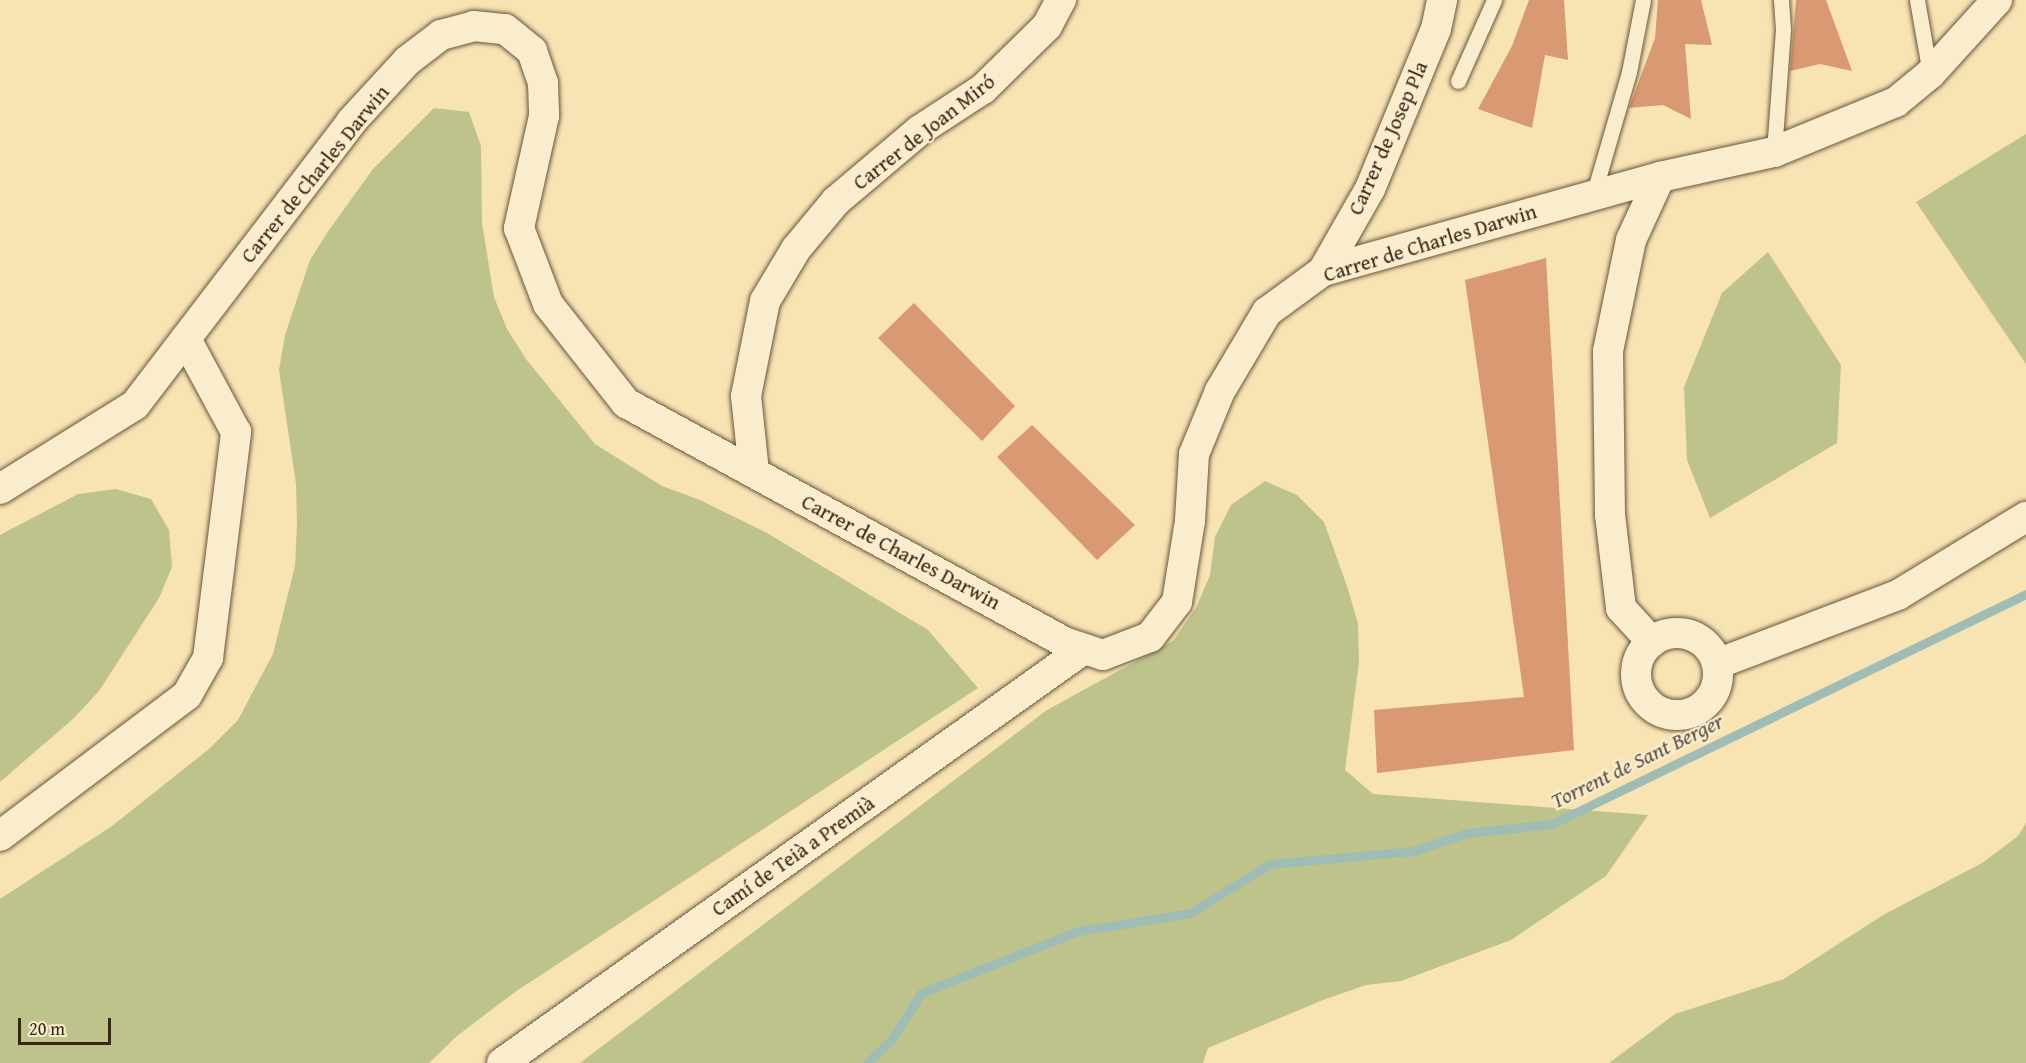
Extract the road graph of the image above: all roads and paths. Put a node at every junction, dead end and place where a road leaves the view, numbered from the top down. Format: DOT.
graph roads {
  1 [pos="1060,0"];
  2 [pos="1442,0"];
  3 [pos="1494,0"];
  4 [pos="1643,0"];
  5 [pos="1781,0"];
  6 [pos="1917,0"];
  7 [pos="1997,0"];
  8 [pos="1930,74"];
  9 [pos="1458,81"];
  10 [pos="1774,152"];
  11 [pos="1660,177"];
  12 [pos="1593,196"];
  13 [pos="1323,271"];
  14 [pos="186,339"];
  15 [pos="754,472"];
  16 [pos="0,489"];
  17 [pos="2026,517"];
  18 [pos="1652,642"];
  19 [pos="1084,649"];
  20 [pos="1717,664"];
  21 [pos="0,836"];
  22 [pos="502,1063"];
  1 -- 15 [label="street, Carrer de Joan Miró"];
  2 -- 13 [label="street, Carrer de Josep Pla"];
  3 -- 9 [label="lane"];
  4 -- 12 [label="lane"];
  5 -- 10 [label="lane"];
  6 -- 8 [label="lane"];
  7 -- 8 [label="street, Carrer de Charles Darwin"];
  8 -- 10 [label="street, Carrer de Charles Darwin"];
  10 -- 11 [label="street, Carrer de Charles Darwin"];
  11 -- 12 [label="street, Carrer de Charles Darwin"];
  11 -- 18 [label="street"];
  12 -- 13 [label="street, Carrer de Charles Darwin"];
  13 -- 19 [label="street, Carrer de Charles Darwin"];
  14 -- 15 [label="street, Carrer de Charles Darwin"];
  14 -- 16 [label="street, Carrer de Charles Darwin"];
  14 -- 21 [label="street"];
  15 -- 19 [label="street, Carrer de Charles Darwin"];
  17 -- 20 [label="street"];
  18 -- 20 [label="street"];
  18 -- 20 [label="street"];
  19 -- 22 [label="street, Camí de Teià a Premià"];
}
